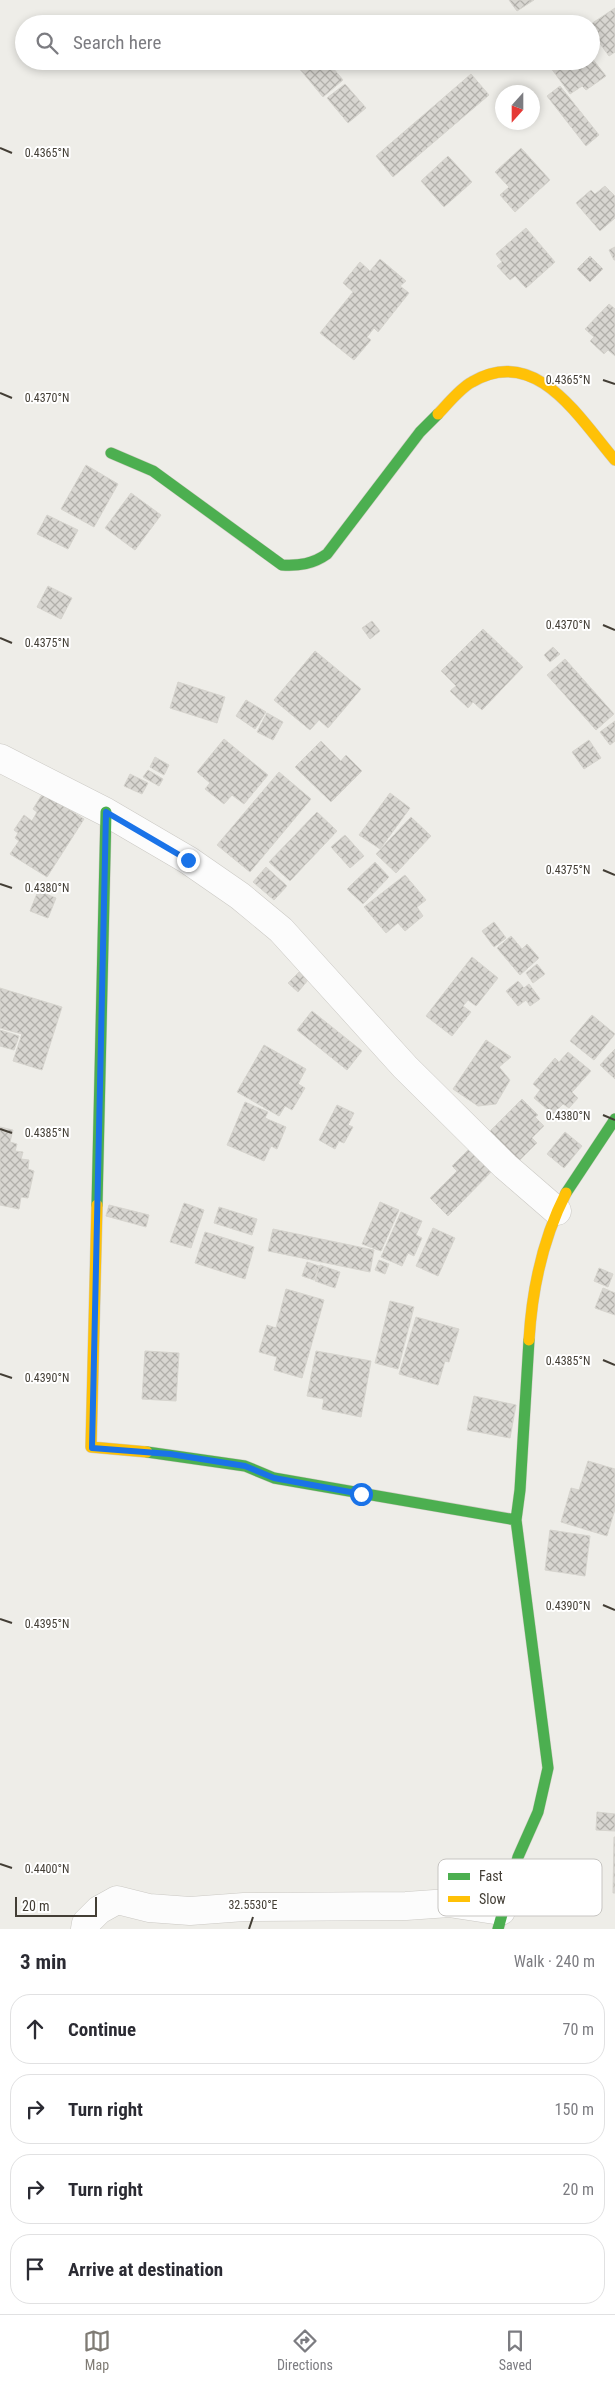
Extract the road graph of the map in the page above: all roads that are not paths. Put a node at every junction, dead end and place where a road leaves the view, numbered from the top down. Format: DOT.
graph roads {
  1 [pos="111,453"];
  2 [pos="615,460"];
  3 [pos="0,758"];
  4 [pos="106,812"];
  5 [pos="615,1119"];
  6 [pos="557,1211"];
  7 [pos="516,1520"];
  8 [pos="517,1859"];
  9 [pos="438,1904"];
  10 [pos="85,1929"];
  1 -- 2 [label="street"];
  3 -- 4 [label="street"];
  4 -- 6 [label="street"];
  4 -- 7 [label="street"];
  5 -- 6 [label="street"];
  6 -- 7 [label="street"];
  7 -- 8 [label="street"];
  9 -- 10 [label="street"];
}
